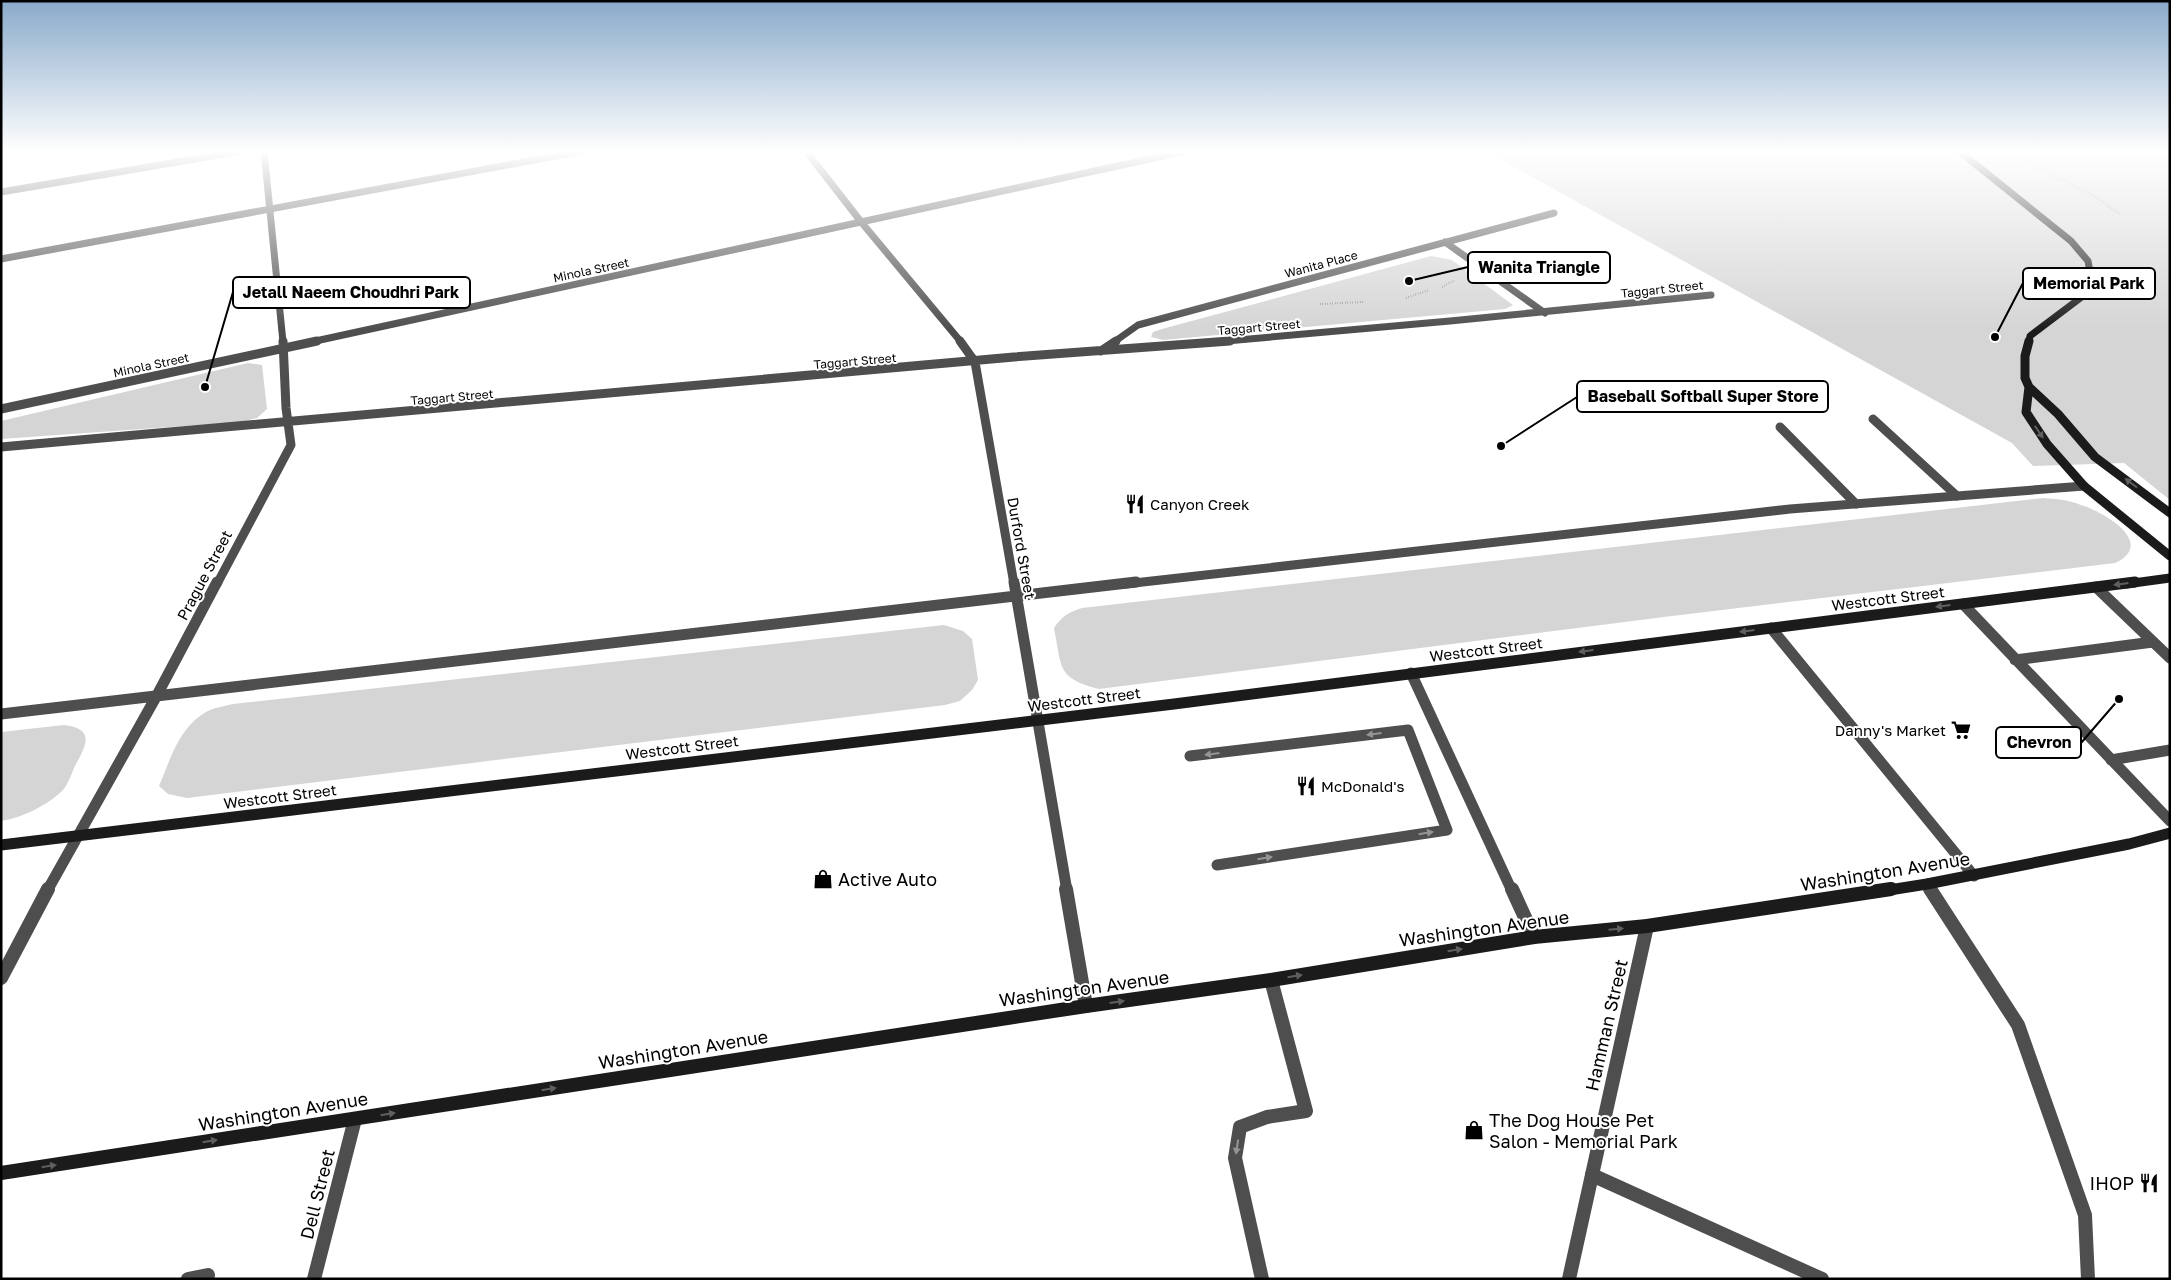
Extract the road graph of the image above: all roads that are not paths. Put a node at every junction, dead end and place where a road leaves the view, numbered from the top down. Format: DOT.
graph roads {
  1 [pos="262,211"];
  2 [pos="271,211"];
  3 [pos="852,211"];
  4 [pos="917,211"];
  5 [pos="2033,211"];
  6 [pos="1554,213"];
  7 [pos="862,223"];
  8 [pos="1445,242"];
  9 [pos="1,259"];
  10 [pos="1711,295"];
  11 [pos="1545,313"];
  12 [pos="283,347"];
  13 [pos="1100,351"];
  14 [pos="974,362"];
  15 [pos="2029,387"];
  16 [pos="1,410"];
  17 [pos="1872,419"];
  18 [pos="286,423"];
  19 [pos="1780,427"];
  20 [pos="1,447"];
  21 [pos="2084,486"];
  22 [pos="1957,496"];
  23 [pos="1856,504"];
  24 [pos="2170,513"];
  25 [pos="2170,556"];
  26 [pos="2170,578"];
  27 [pos="2096,587"];
  28 [pos="1015,596"];
  29 [pos="1963,604"];
  30 [pos="1770,628"];
  31 [pos="2153,642"];
  32 [pos="2170,658"];
  33 [pos="2015,660"];
  34 [pos="1410,673"];
  35 [pos="156,698"];
  36 [pos="1,714"];
  37 [pos="1038,719"];
  38 [pos="2170,750"];
  39 [pos="1190,756"];
  40 [pos="2111,760"];
  41 [pos="2170,821"];
  42 [pos="2170,833"];
  43 [pos="77,836"];
  44 [pos="1,845"];
  45 [pos="1217,865"];
  46 [pos="1974,876"];
  47 [pos="1927,884"];
  48 [pos="1647,926"];
  49 [pos="1534,937"];
  50 [pos="1,978"];
  51 [pos="1271,980"];
  52 [pos="1086,1006"];
  53 [pos="356,1119"];
  54 [pos="1,1173"];
  55 [pos="1592,1175"];
  56 [pos="188,1279"];
  57 [pos="207,1279"];
  58 [pos="314,1279"];
  59 [pos="1262,1279"];
  60 [pos="1570,1279"];
  61 [pos="1822,1279"];
  62 [pos="2088,1279"];
  1 -- 9 [label="street"];
  2 -- 12 [label="street, Prague Street"];
  3 -- 7 [label="street, Durford Street"];
  4 -- 7 [label="street, Minola Street"];
  5 -- 15 [label="main road"];
  6 -- 8 [label="street, Wanita Place"];
  7 -- 12 [label="street, Minola Street"];
  7 -- 14 [label="street, Durford Street"];
  8 -- 11 [label="street"];
  8 -- 13 [label="street, Wanita Place"];
  10 -- 11 [label="street, Taggart Street"];
  11 -- 13 [label="street, Taggart Street"];
  12 -- 16 [label="street, Minola Street"];
  12 -- 18 [label="street, Prague Street"];
  13 -- 14 [label="street, Taggart Street"];
  14 -- 18 [label="street, Taggart Street"];
  14 -- 28 [label="street, Durford Street"];
  15 -- 21 [label="main road, one-way"];
  24 -- 15 [label="main road, one-way"];
  17 -- 22 [label="street"];
  18 -- 20 [label="street, Taggart Street"];
  18 -- 35 [label="street, Prague Street"];
  19 -- 23 [label="street"];
  21 -- 22 [label="street"];
  21 -- 25 [label="main road"];
  22 -- 23 [label="street"];
  23 -- 28 [label="street"];
  26 -- 27 [label="main road, Westcott Street, one-way"];
  27 -- 29 [label="main road, Westcott Street"];
  27 -- 31 [label="street"];
  28 -- 35 [label="street"];
  28 -- 37 [label="street, Durford Street"];
  29 -- 30 [label="main road, Westcott Street, one-way"];
  29 -- 33 [label="street"];
  30 -- 34 [label="main road, Westcott Street, one-way"];
  30 -- 46 [label="street"];
  31 -- 32 [label="street"];
  31 -- 33 [label="street"];
  33 -- 40 [label="street"];
  34 -- 37 [label="main road, Westcott Street"];
  34 -- 49 [label="street"];
  35 -- 36 [label="street"];
  35 -- 43 [label="street, Prague Street"];
  37 -- 43 [label="main road, Westcott Street"];
  37 -- 52 [label="street, Durford Street"];
  38 -- 40 [label="street"];
  45 -- 39 [label="street, one-way"];
  40 -- 41 [label="street"];
  42 -- 46 [label="main road, Washington Avenue"];
  43 -- 44 [label="main road, Westcott Street"];
  43 -- 50 [label="street, Prague Street"];
  46 -- 47 [label="main road, Washington Avenue"];
  47 -- 48 [label="main road, Washington Avenue"];
  47 -- 62 [label="street"];
  49 -- 48 [label="main road, Washington Avenue, one-way"];
  48 -- 55 [label="street, Hamman Street"];
  51 -- 49 [label="main road, Washington Avenue, one-way"];
  52 -- 51 [label="main road, Washington Avenue, one-way"];
  51 -- 59 [label="street, one-way"];
  53 -- 52 [label="main road, Washington Avenue, one-way"];
  54 -- 53 [label="main road, Washington Avenue, one-way"];
  53 -- 58 [label="street, Dell Street"];
  55 -- 60 [label="street, Hamman Street"];
  55 -- 61 [label="street"];
  56 -- 57 [label="street"];
}
